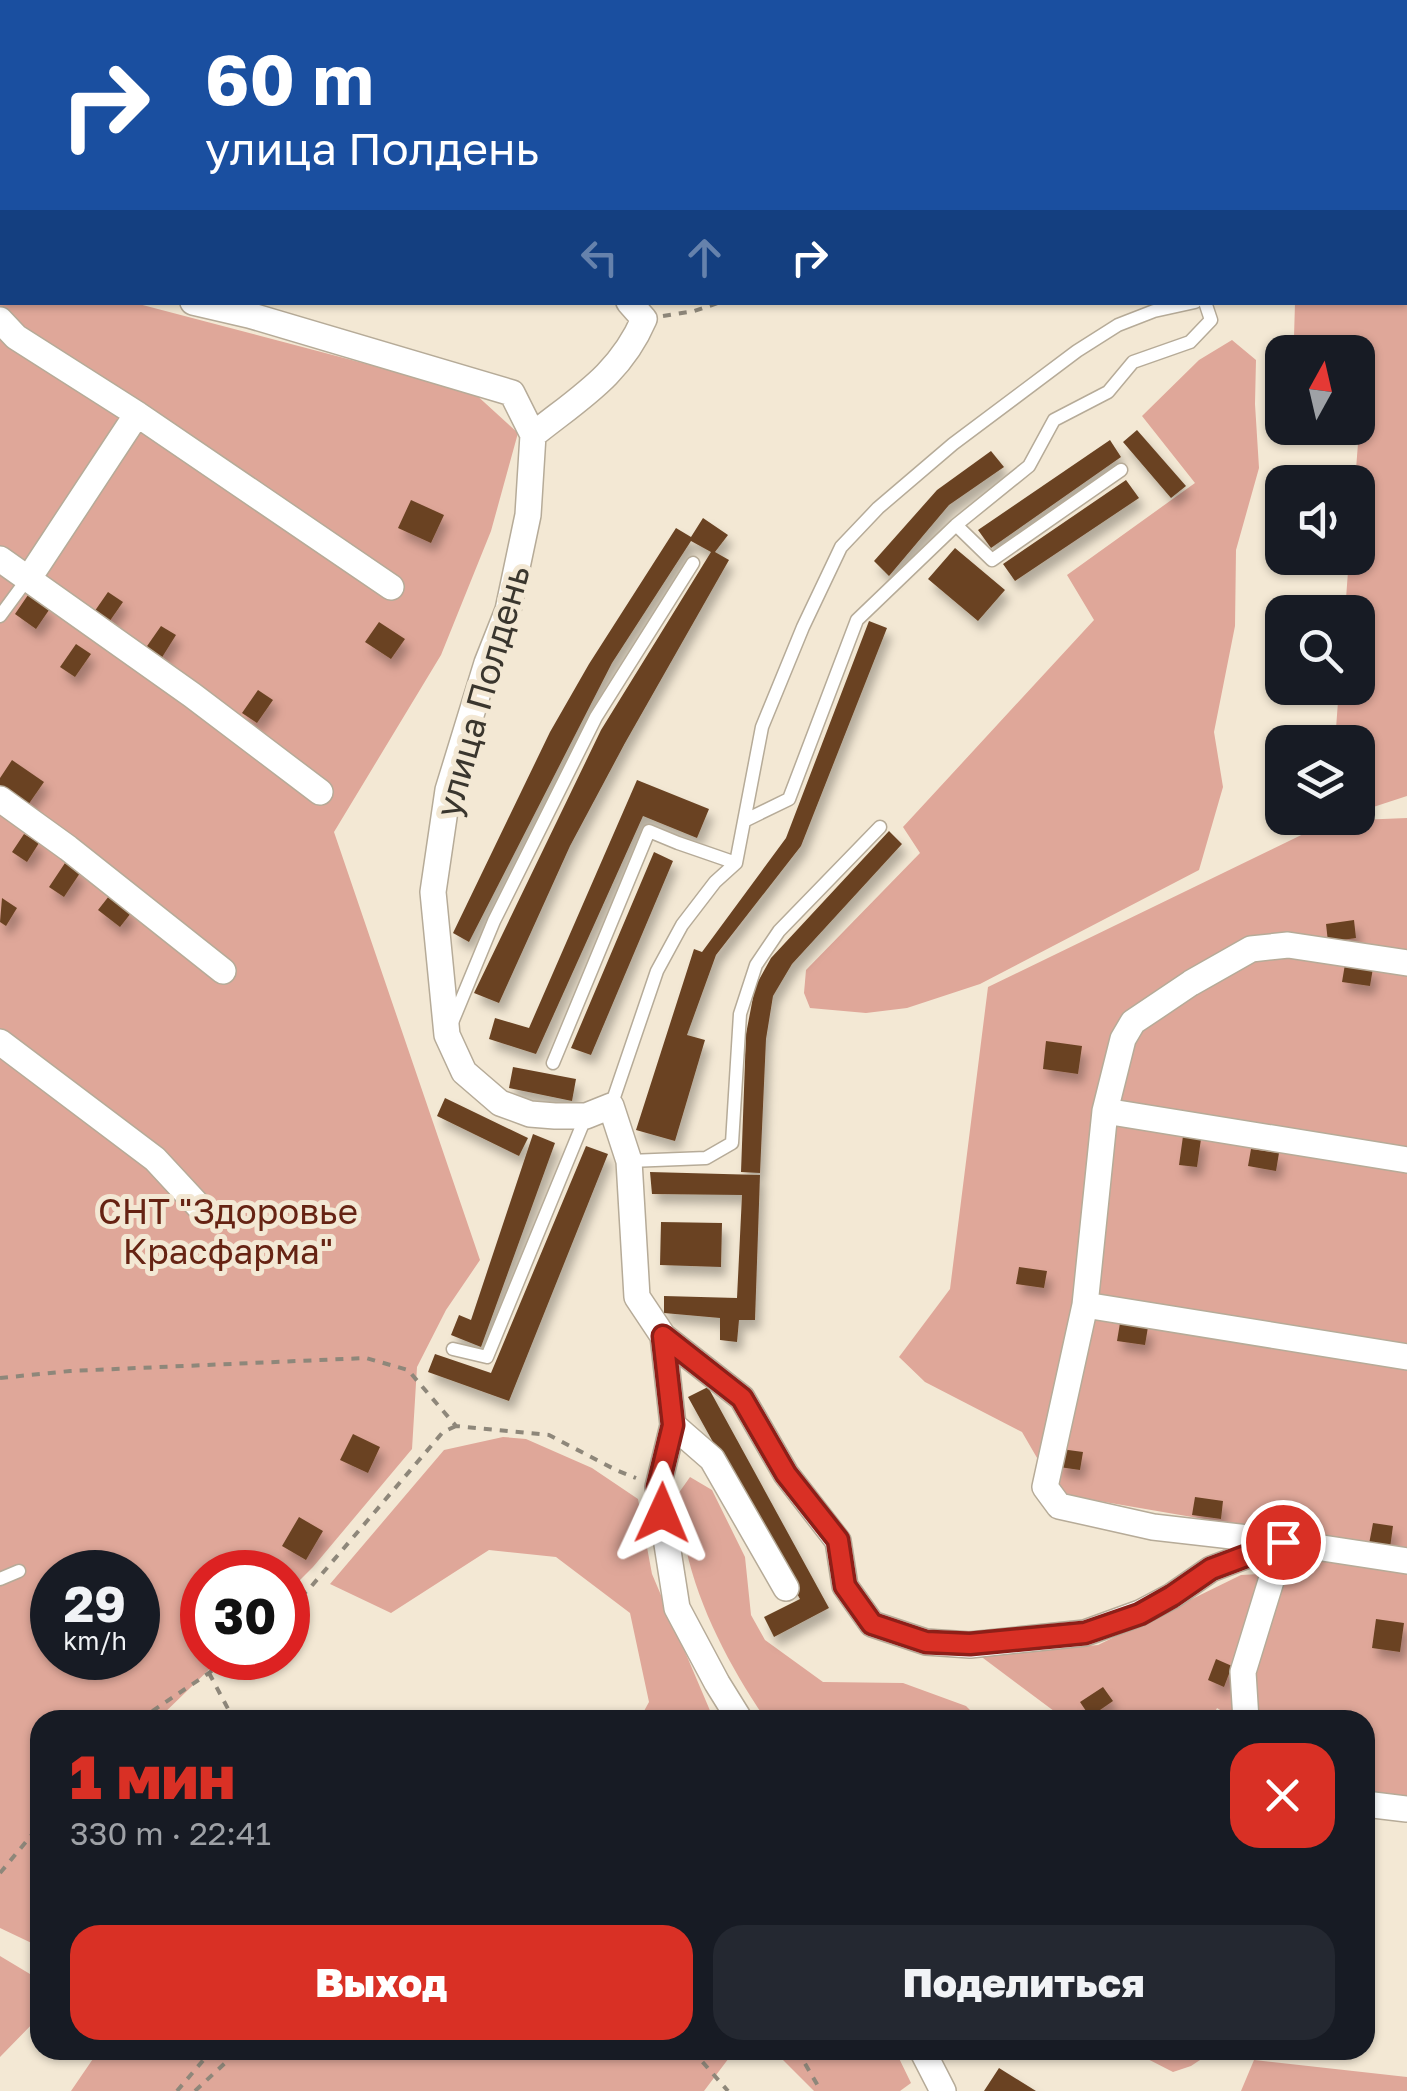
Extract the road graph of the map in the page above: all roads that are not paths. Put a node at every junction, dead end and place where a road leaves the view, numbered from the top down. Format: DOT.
graph roads {
  1 [pos="207,305"];
  2 [pos="1181,305"];
  3 [pos="1206,305"];
  4 [pos="636,310"];
  5 [pos="0,320"];
  6 [pos="137,414"];
  7 [pos="533,434"];
  8 [pos="1121,470"];
  9 [pos="956,526"];
  10 [pos="0,559"];
  11 [pos="692,563"];
  12 [pos="28,578"];
  13 [pos="391,587"];
  14 [pos="0,616"];
  15 [pos="320,792"];
  16 [pos="0,799"];
  17 [pos="746,820"];
  18 [pos="880,827"];
  19 [pos="736,863"];
  20 [pos="1407,963"];
  21 [pos="223,971"];
  22 [pos="447,1035"];
  23 [pos="0,1042"];
  24 [pos="554,1063"];
  25 [pos="611,1106"];
  26 [pos="1105,1111"];
  27 [pos="586,1116"];
  28 [pos="1407,1160"];
  29 [pos="629,1161"];
  30 [pos="206,1214"];
  31 [pos="1084,1306"];
  32 [pos="663,1336"];
  33 [pos="453,1349"];
  34 [pos="1407,1357"];
  35 [pos="673,1425"];
  36 [pos="1283,1542"];
  37 [pos="1407,1561"];
  38 [pos="19,1570"];
  39 [pos="0,1578"];
  40 [pos="786,1588"];
  41 [pos="734,1710"];
  42 [pos="1245,1710"];
  43 [pos="1375,1805"];
  44 [pos="1407,1809"];
  45 [pos="927,2060"];
  46 [pos="943,2091"];
  1 -- 7 [label="street"];
  2 -- 17 [label="lane"];
  3 -- 9 [label="lane"];
  4 -- 7 [label="street"];
  5 -- 6 [label="street"];
  6 -- 12 [label="street"];
  6 -- 13 [label="street"];
  7 -- 22 [label="street, улица Полдень"];
  8 -- 9 [label="lane"];
  9 -- 17 [label="lane"];
  10 -- 12 [label="street"];
  11 -- 22 [label="lane"];
  12 -- 14 [label="lane"];
  12 -- 15 [label="street"];
  16 -- 21 [label="street"];
  17 -- 19 [label="lane"];
  18 -- 29 [label="lane"];
  19 -- 24 [label="lane"];
  19 -- 25 [label="lane"];
  20 -- 26 [label="street"];
  22 -- 27 [label="street, улица Полдень"];
  23 -- 30 [label="street"];
  25 -- 27 [label="street, улица Полдень"];
  25 -- 29 [label="street"];
  26 -- 28 [label="street"];
  26 -- 31 [label="street"];
  27 -- 33 [label="lane"];
  29 -- 32 [label="street"];
  31 -- 34 [label="street"];
  31 -- 36 [label="street"];
  32 -- 35 [label="street"];
  32 -- 36 [label="street"];
  35 -- 40 [label="street"];
  35 -- 41 [label="street"];
  36 -- 37 [label="street"];
  36 -- 42 [label="street"];
  38 -- 39 [label="lane"];
  43 -- 44 [label="street"];
  45 -- 46 [label="street"];
}
